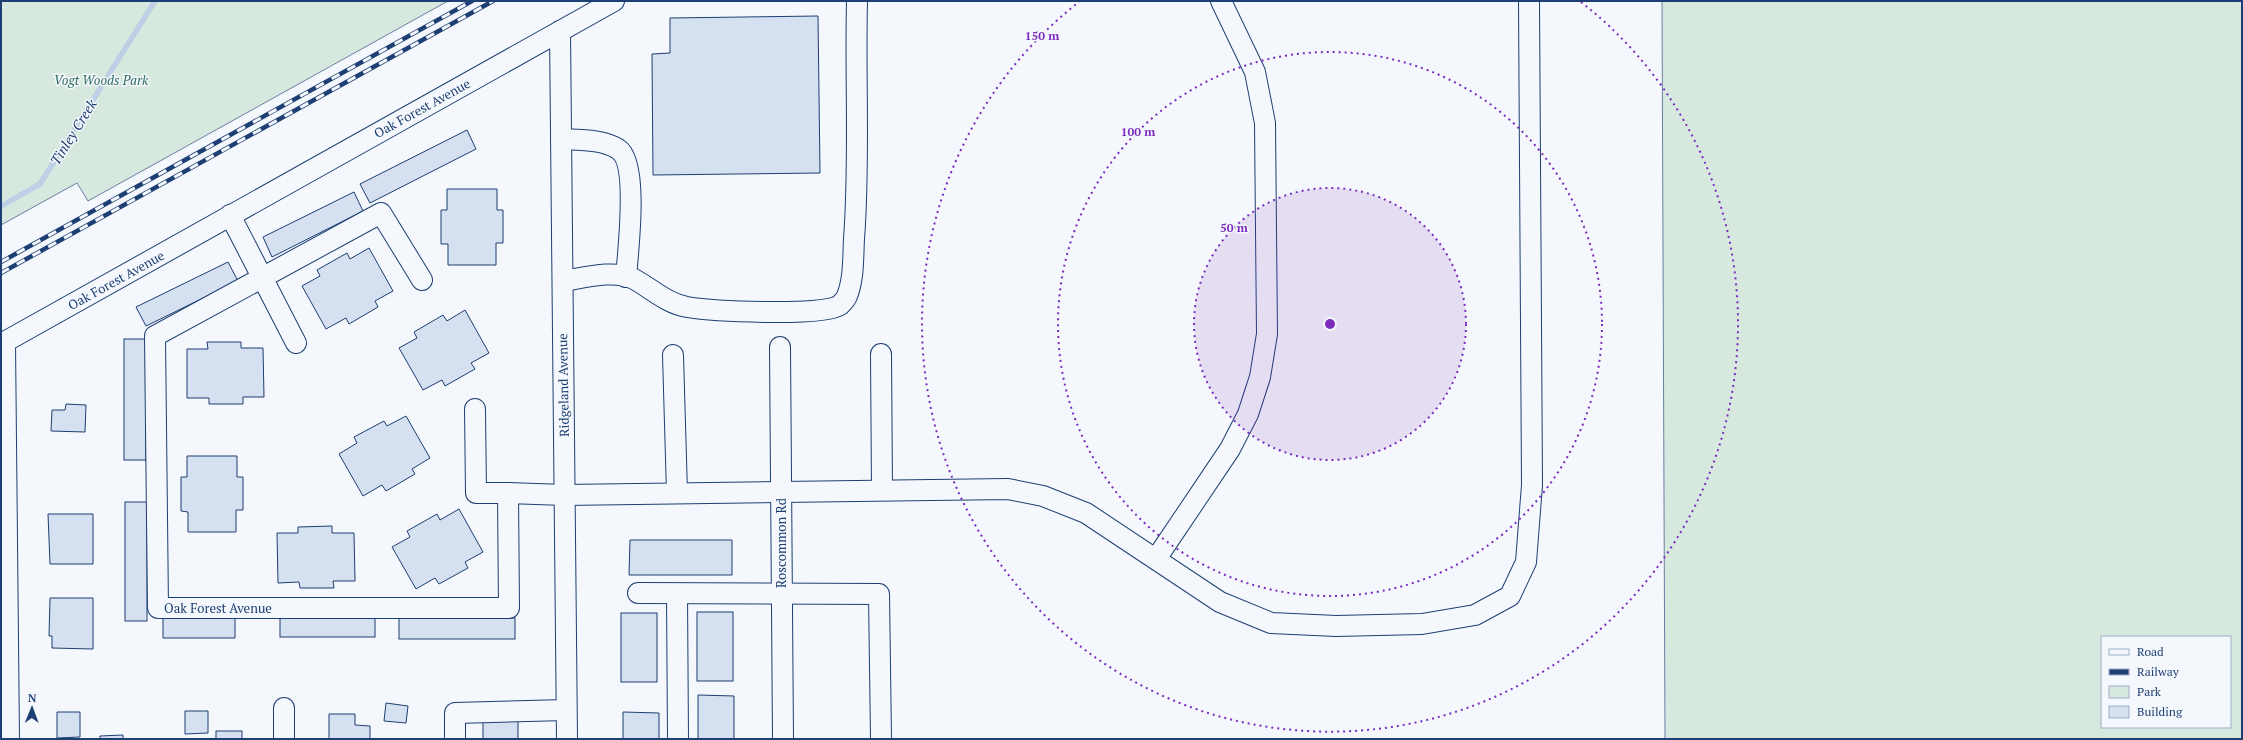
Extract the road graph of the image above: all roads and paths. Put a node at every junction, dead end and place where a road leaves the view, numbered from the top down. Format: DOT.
graph roads {
  1 [pos="614,1"];
  2 [pos="857,1"];
  3 [pos="1221,1"];
  4 [pos="1530,1"];
  5 [pos="560,31"];
  6 [pos="561,138"];
  7 [pos="230,216"];
  8 [pos="626,277"];
  9 [pos="262,278"];
  10 [pos="422,280"];
  11 [pos="562,281"];
  12 [pos="3,343"];
  13 [pos="296,343"];
  14 [pos="780,347"];
  15 [pos="880,354"];
  16 [pos="673,355"];
  17 [pos="475,409"];
  18 [pos="882,490"];
  19 [pos="781,492"];
  20 [pos="508,493"];
  21 [pos="677,493"];
  22 [pos="564,495"];
  23 [pos="1156,559"];
  24 [pos="638,593"];
  25 [pos="782,593"];
  26 [pos="678,594"];
  27 [pos="284,708"];
  28 [pos="566,710"];
  29 [pos="5,716"];
  30 [pos="9,739"];
  31 [pos="284,739"];
  32 [pos="455,739"];
  33 [pos="566,739"];
  34 [pos="678,739"];
  35 [pos="783,739"];
  36 [pos="881,739"];
  1 -- 5 [label="street, Oak Forest Avenue"];
  2 -- 8 [label="street"];
  3 -- 23 [label="street"];
  4 -- 23 [label="street"];
  5 -- 6 [label="street, Ridgeland Avenue"];
  5 -- 7 [label="street, Oak Forest Avenue"];
  6 -- 8 [label="street"];
  6 -- 11 [label="street, Ridgeland Avenue"];
  7 -- 9 [label="street"];
  7 -- 12 [label="street, Oak Forest Avenue"];
  8 -- 11 [label="street"];
  9 -- 10 [label="street, Oak Forest Avenue"];
  9 -- 13 [label="street"];
  9 -- 20 [label="street, Oak Forest Avenue"];
  11 -- 22 [label="street, Ridgeland Avenue"];
  12 -- 29 [label="street"];
  14 -- 19 [label="street, Roscommon Rd"];
  15 -- 18 [label="street"];
  16 -- 21 [label="street"];
  17 -- 20 [label="street"];
  18 -- 19 [label="street"];
  18 -- 23 [label="street"];
  19 -- 21 [label="street"];
  19 -- 25 [label="street, Roscommon Rd"];
  20 -- 22 [label="street"];
  21 -- 22 [label="street"];
  22 -- 28 [label="street, Ridgeland Avenue"];
  24 -- 26 [label="street"];
  25 -- 26 [label="street"];
  25 -- 35 [label="street, Roscommon Rd"];
  25 -- 36 [label="street"];
  26 -- 34 [label="street"];
  27 -- 31 [label="street"];
  28 -- 32 [label="street"];
  28 -- 33 [label="street, Ridgeland Avenue"];
  29 -- 30 [label="street"];
}
